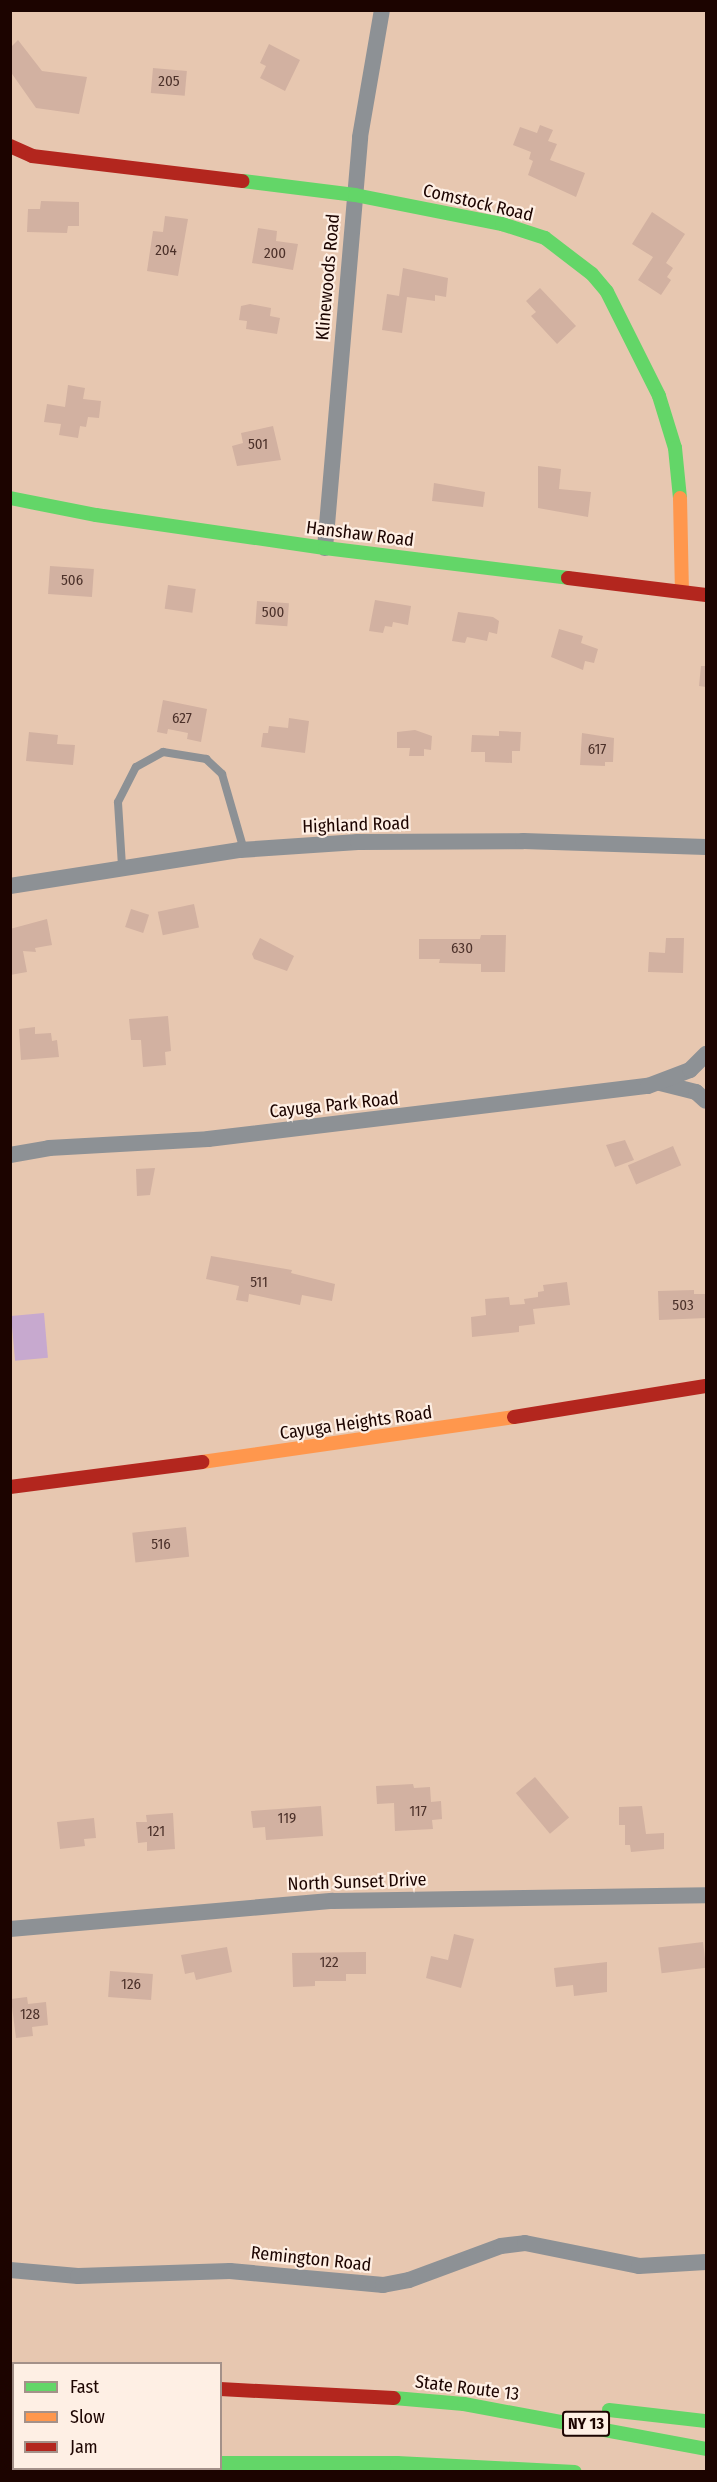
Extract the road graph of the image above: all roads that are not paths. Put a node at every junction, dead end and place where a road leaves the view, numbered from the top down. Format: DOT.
graph roads {
  1 [pos="382,10"];
  2 [pos="10,146"];
  3 [pos="355,195"];
  4 [pos="10,498"];
  5 [pos="325,548"];
  6 [pos="682,591"];
  7 [pos="706,595"];
  8 [pos="706,847"];
  9 [pos="244,850"];
  10 [pos="122,866"];
  11 [pos="10,886"];
  12 [pos="706,1054"];
  13 [pos="660,1083"];
  14 [pos="706,1101"];
  15 [pos="10,1155"];
  16 [pos="706,1386"];
  17 [pos="10,1487"];
  18 [pos="706,1895"];
  19 [pos="10,1929"];
  20 [pos="706,2262"];
  21 [pos="10,2270"];
  22 [pos="222,2389"];
  23 [pos="464,2404"];
  24 [pos="554,2404"];
  25 [pos="589,2408"];
  26 [pos="706,2421"];
  27 [pos="706,2449"];
  28 [pos="222,2463"];
  29 [pos="574,2472"];
  1 -- 3 [label="street, Klinewoods Road"];
  2 -- 3 [label="main road, Comstock Road"];
  3 -- 5 [label="street, Klinewoods Road"];
  3 -- 6 [label="main road, Comstock Road"];
  4 -- 5 [label="main road, Hanshaw Road"];
  5 -- 6 [label="main road, Hanshaw Road"];
  6 -- 7 [label="main road, Hanshaw Road"];
  8 -- 9 [label="street, Highland Road"];
  9 -- 10 [label="street, Highland Road"];
  9 -- 10 [label="lane"];
  10 -- 11 [label="street, Highland Road"];
  12 -- 13 [label="street, Cayuga Park Road"];
  13 -- 14 [label="street, Cayuga Park Road"];
  13 -- 15 [label="street, Cayuga Park Road"];
  16 -- 17 [label="main road, Cayuga Heights Road"];
  18 -- 19 [label="street, North Sunset Drive"];
  20 -- 21 [label="street, Remington Road"];
  22 -- 23 [label="main road, State Route 13 / NY 13"];
  23 -- 24 [label="main road"];
  23 -- 27 [label="main road, State Route 13 / NY 13"];
  25 -- 26 [label="main road"];
  28 -- 29 [label="main road"];
}
